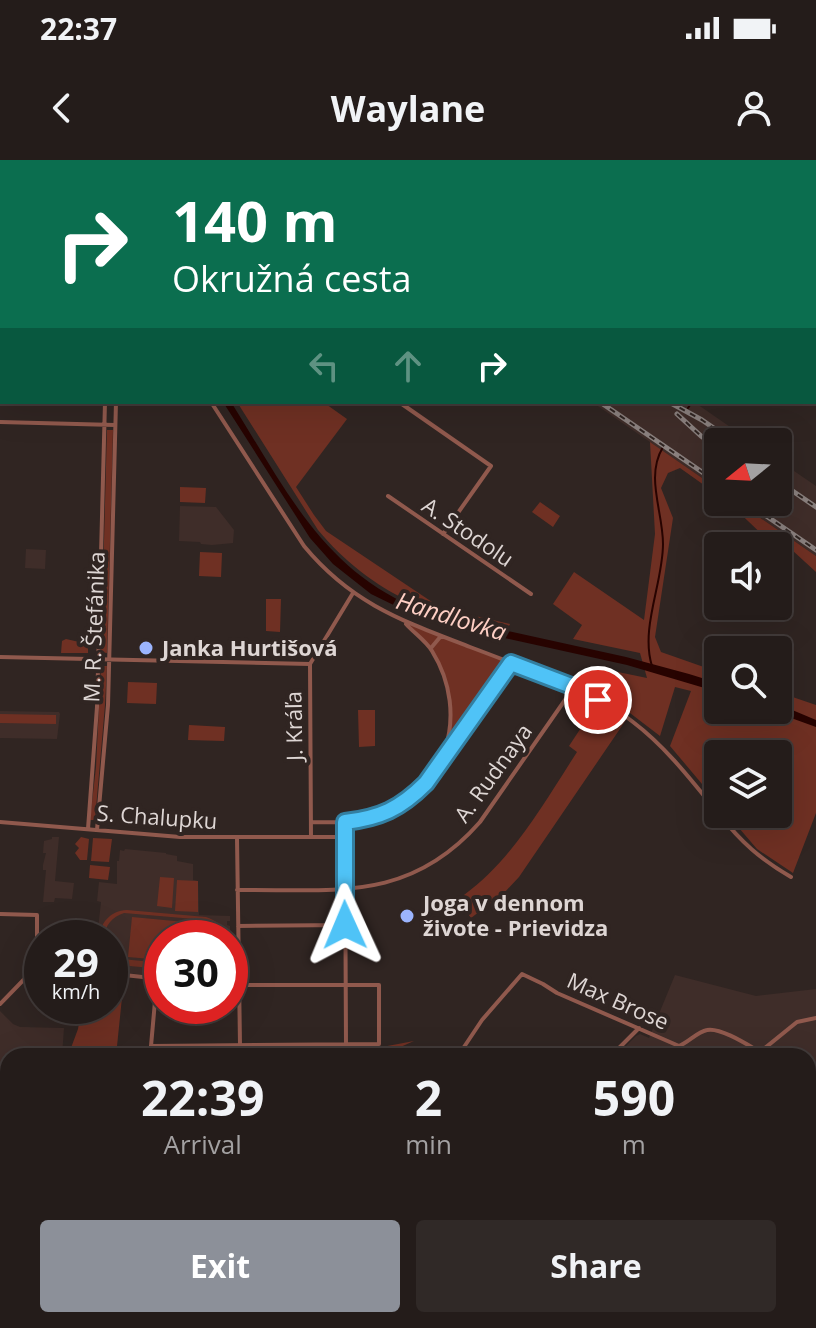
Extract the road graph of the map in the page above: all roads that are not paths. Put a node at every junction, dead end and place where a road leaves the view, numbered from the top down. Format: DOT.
graph roads {
  1 [pos="105,404"];
  2 [pos="116,404"];
  3 [pos="212,404"];
  4 [pos="402,404"];
  5 [pos="0,422"];
  6 [pos="104,424"];
  7 [pos="115,425"];
  8 [pos="388,496"];
  9 [pos="443,534"];
  10 [pos="353,593"];
  11 [pos="531,594"];
  12 [pos="403,622"];
  13 [pos="441,636"];
  14 [pos="431,648"];
  15 [pos="0,657"];
  16 [pos="98,659"];
  17 [pos="109,659"];
  18 [pos="511,663"];
  19 [pos="310,664"];
  20 [pos="574,687"];
  21 [pos="445,755"];
  22 [pos="704,796"];
  23 [pos="0,822"];
  24 [pos="312,822"];
  25 [pos="345,822"];
  26 [pos="730,828"];
  27 [pos="88,829"];
  28 [pos="97,830"];
  29 [pos="311,837"];
  30 [pos="345,837"];
  31 [pos="237,838"];
  32 [pos="791,877"];
  33 [pos="345,889"];
  34 [pos="237,890"];
  35 [pos="0,914"];
  36 [pos="238,920"];
  37 [pos="345,925"];
  38 [pos="248,926"];
  39 [pos="345,985"];
  40 [pos="248,986"];
  41 [pos="0,1004"];
  42 [pos="816,1018"];
  43 [pos="154,1024"];
  44 [pos="240,1024"];
  45 [pos="639,1028"];
  46 [pos="346,1044"];
  47 [pos="240,1045"];
  48 [pos="679,1046"];
  49 [pos="463,1048"];
  50 [pos="619,1048"];
  51 [pos="684,1048"];
  52 [pos="750,1048"];
  53 [pos="764,1048"];
  1 -- 6 [label="street, M. R. Štefánika"];
  2 -- 7 [label="street, M. R. Štefánika"];
  3 -- 10 [label="street"];
  4 -- 9 [label="street"];
  5 -- 6 [label="street"];
  6 -- 7 [label="street"];
  6 -- 16 [label="street, M. R. Štefánika"];
  7 -- 17 [label="street, M. R. Štefánika"];
  8 -- 9 [label="street, A. Stodolu"];
  9 -- 11 [label="street, A. Stodolu"];
  10 -- 12 [label="street"];
  10 -- 19 [label="street, J. Kráľa"];
  12 -- 13 [label="street"];
  12 -- 14 [label="street"];
  13 -- 14 [label="street"];
  13 -- 18 [label="street"];
  14 -- 21 [label="street"];
  15 -- 16 [label="street"];
  16 -- 17 [label="street"];
  16 -- 27 [label="street, M. R. Štefánika"];
  17 -- 19 [label="street"];
  17 -- 28 [label="street, M. R. Štefánika"];
  18 -- 20 [label="street"];
  18 -- 21 [label="street"];
  19 -- 24 [label="street, J. Kráľa"];
  20 -- 22 [label="street"];
  20 -- 33 [label="street, A. Rudnaya"];
  21 -- 25 [label="street"];
  23 -- 27 [label="street, S. Chalupku"];
  24 -- 25 [label="street"];
  24 -- 29 [label="street"];
  25 -- 30 [label="street"];
  26 -- 32 [label="street"];
  27 -- 28 [label="street, S. Chalupku"];
  28 -- 31 [label="street, S. Chalupku"];
  29 -- 30 [label="street, S. Chalupku"];
  29 -- 31 [label="street, S. Chalupku"];
  30 -- 33 [label="street"];
  31 -- 34 [label="street"];
  33 -- 34 [label="street, A. Rudnaya"];
  33 -- 37 [label="street"];
  34 -- 36 [label="street"];
  35 -- 41 [label="street"];
  37 -- 38 [label="street"];
  37 -- 39 [label="street"];
  39 -- 40 [label="street"];
  39 -- 46 [label="street"];
  39 -- 46 [label="street"];
  42 -- 53 [label="street"];
  43 -- 47 [label="street"];
  44 -- 47 [label="street"];
  45 -- 48 [label="street, Max Brose"];
  45 -- 49 [label="street, Max Brose"];
  45 -- 50 [label="street"];
  46 -- 47 [label="street"];
  48 -- 51 [label="street, Max Brose"];
  48 -- 52 [label="street"];
}
